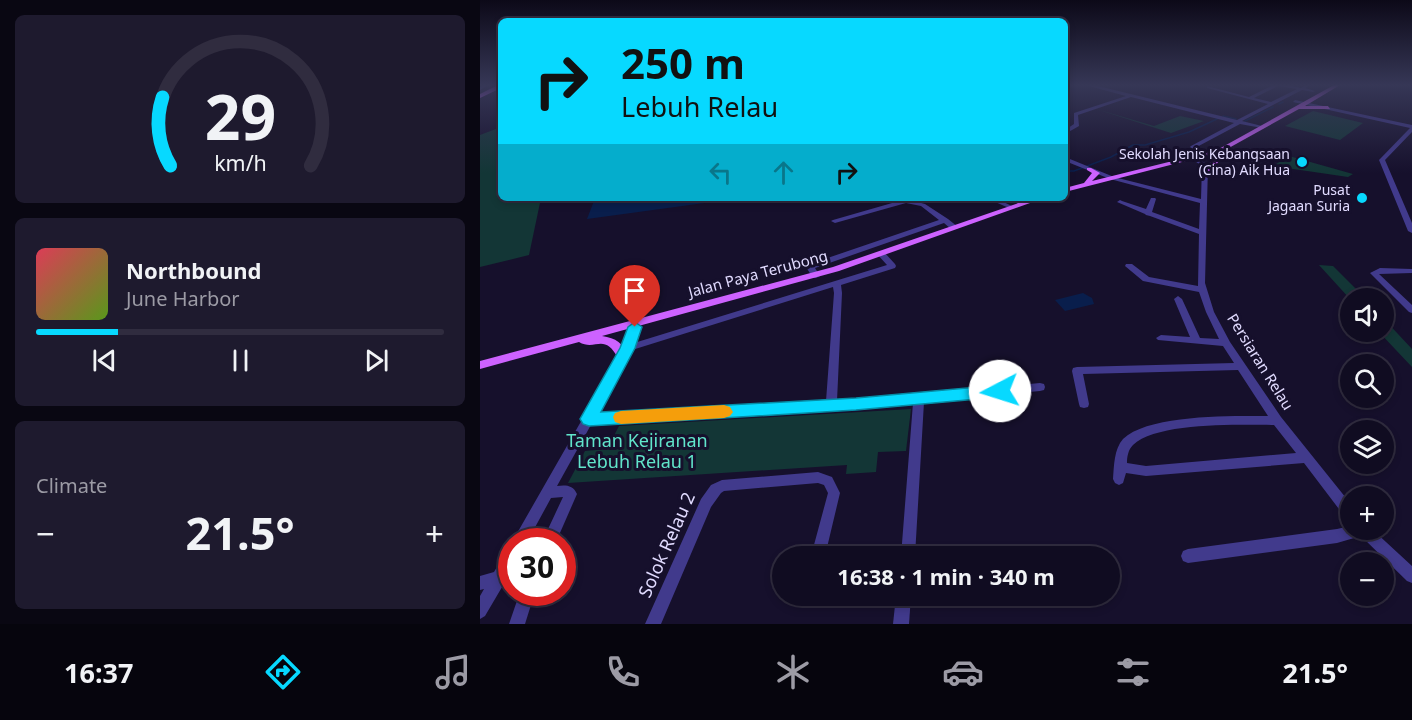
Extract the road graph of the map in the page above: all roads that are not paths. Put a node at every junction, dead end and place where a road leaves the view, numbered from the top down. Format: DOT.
graph roads {
  1 [pos="1076,114"];
  2 [pos="1205,114"];
  3 [pos="1253,114"];
  4 [pos="1273,114"];
  5 [pos="1280,114"];
  6 [pos="1354,114"];
  7 [pos="1238,122"];
  8 [pos="1251,125"];
  9 [pos="1260,128"];
  10 [pos="1412,128"];
  11 [pos="1068,130"];
  12 [pos="1193,147"];
  13 [pos="1226,147"];
  14 [pos="1188,156"];
  15 [pos="1068,160"];
  16 [pos="1088,168"];
  17 [pos="1204,172"];
  18 [pos="1110,177"];
  19 [pos="1085,183"];
  20 [pos="1068,189"];
  21 [pos="1153,199"];
  22 [pos="996,201"];
  23 [pos="1030,201"];
  24 [pos="1120,202"];
  25 [pos="1204,202"];
  26 [pos="1011,207"];
  27 [pos="1148,214"];
  28 [pos="1409,218"];
  29 [pos="946,220"];
  30 [pos="835,221"];
  31 [pos="954,227"];
  32 [pos="1412,231"];
  33 [pos="1203,233"];
  34 [pos="881,254"];
  35 [pos="1129,266"];
  36 [pos="813,271"];
  37 [pos="1412,271"];
  38 [pos="836,283"];
  39 [pos="1203,290"];
  40 [pos="1178,299"];
  41 [pos="1412,310"];
  42 [pos="636,322"];
  43 [pos="1161,339"];
  44 [pos="1197,341"];
  45 [pos="1226,343"];
  46 [pos="543,347"];
  47 [pos="625,352"];
  48 [pos="480,365"];
  49 [pos="1241,366"];
  50 [pos="1040,387"];
  51 [pos="919,398"];
  52 [pos="1084,404"];
  53 [pos="831,406"];
  54 [pos="589,419"];
  55 [pos="1277,420"];
  56 [pos="1304,458"];
  57 [pos="547,492"];
  58 [pos="1340,501"];
  59 [pos="527,528"];
  60 [pos="555,528"];
  61 [pos="1340,535"];
  62 [pos="1374,540"];
  63 [pos="821,546"];
  64 [pos="909,546"];
  65 [pos="1188,556"];
  66 [pos="1412,576"];
  67 [pos="498,578"];
  68 [pos="498,580"];
  69 [pos="480,583"];
  70 [pos="524,606"];
  71 [pos="903,606"];
  72 [pos="480,610"];
  73 [pos="518,624"];
  74 [pos="653,624"];
  75 [pos="901,624"];
  1 -- 11 [label="street"];
  2 -- 7 [label="street"];
  3 -- 7 [label="street"];
  4 -- 8 [label="main road"];
  5 -- 9 [label="main road"];
  6 -- 10 [label="street"];
  7 -- 8 [label="street"];
  7 -- 12 [label="street"];
  8 -- 9 [label="street"];
  8 -- 14 [label="main road"];
  9 -- 13 [label="main road"];
  10 -- 28 [label="street"];
  13 -- 14 [label="main road"];
  13 -- 17 [label="main road"];
  14 -- 17 [label="street"];
  14 -- 18 [label="main road"];
  15 -- 16 [label="street"];
  16 -- 18 [label="street"];
  16 -- 19 [label="main road"];
  17 -- 25 [label="street, Persiaran Relau"];
  18 -- 19 [label="main road"];
  18 -- 25 [label="street"];
  19 -- 20 [label="main road"];
  21 -- 27 [label="street"];
  22 -- 26 [label="street"];
  23 -- 26 [label="main road, Jalan Paya Terubong"];
  24 -- 27 [label="street"];
  25 -- 33 [label="street, Persiaran Relau"];
  26 -- 31 [label="main road, Jalan Paya Terubong"];
  27 -- 33 [label="street"];
  28 -- 32 [label="street"];
  29 -- 30 [label="street"];
  29 -- 31 [label="street"];
  29 -- 36 [label="street, Jalan Paya Terubong"];
  31 -- 34 [label="main road, Jalan Paya Terubong"];
  33 -- 39 [label="street, Persiaran Relau"];
  34 -- 36 [label="main road, Jalan Paya Terubong"];
  34 -- 38 [label="street"];
  35 -- 39 [label="street"];
  36 -- 42 [label="main road, Jalan Paya Terubong"];
  37 -- 41 [label="street"];
  38 -- 47 [label="street"];
  38 -- 53 [label="street"];
  39 -- 45 [label="street, Persiaran Relau"];
  40 -- 44 [label="street"];
  42 -- 46 [label="main road, Jalan Paya Terubong"];
  42 -- 47 [label="street"];
  43 -- 44 [label="street"];
  44 -- 45 [label="street"];
  45 -- 49 [label="street, Persiaran Relau"];
  46 -- 47 [label="main road"];
  46 -- 48 [label="main road, Jalan Paya Terubong"];
  47 -- 54 [label="street"];
  49 -- 52 [label="street"];
  49 -- 55 [label="street, Persiaran Relau"];
  50 -- 51 [label="street"];
  51 -- 53 [label="street"];
  51 -- 64 [label="street"];
  53 -- 54 [label="street"];
  54 -- 57 [label="street"];
  55 -- 56 [label="street, Persiaran Relau"];
  55 -- 56 [label="street"];
  56 -- 58 [label="street, Persiaran Relau"];
  57 -- 59 [label="street"];
  57 -- 60 [label="street"];
  61 -- 65 [label="street"];
  62 -- 66 [label="street"];
  63 -- 74 [label="street, Solok Relau 2"];
  67 -- 69 [label="street"];
  68 -- 72 [label="street"];
  70 -- 73 [label="street"];
  71 -- 75 [label="street"];
}
